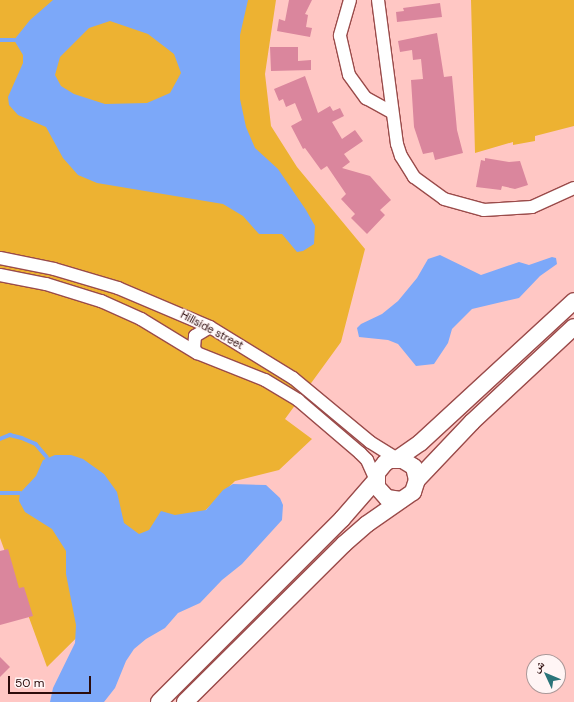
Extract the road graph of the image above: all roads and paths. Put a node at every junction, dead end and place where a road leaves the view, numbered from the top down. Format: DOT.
graph roads {
  1 [pos="350,0"];
  2 [pos="378,0"];
  3 [pos="391,112"];
  4 [pos="574,188"];
  5 [pos="0,258"];
  6 [pos="0,274"];
  7 [pos="574,301"];
  8 [pos="210,327"];
  9 [pos="574,327"];
  10 [pos="197,353"];
  11 [pos="397,458"];
  12 [pos="376,480"];
  13 [pos="417,480"];
  14 [pos="401,500"];
  15 [pos="159,702"];
  16 [pos="185,702"];
  1 -- 3 [label="street"];
  2 -- 3 [label="street"];
  3 -- 4 [label="street"];
  5 -- 8 [label="street, Hillside street"];
  6 -- 10 [label="street"];
  7 -- 11 [label="street"];
  8 -- 10 [label="street"];
  8 -- 11 [label="street, Hillside street"];
  9 -- 13 [label="street"];
  10 -- 12 [label="street"];
  11 -- 12 [label="street"];
  11 -- 13 [label="street"];
  12 -- 14 [label="street"];
  12 -- 15 [label="street"];
  13 -- 14 [label="street"];
  14 -- 16 [label="street"];
}
